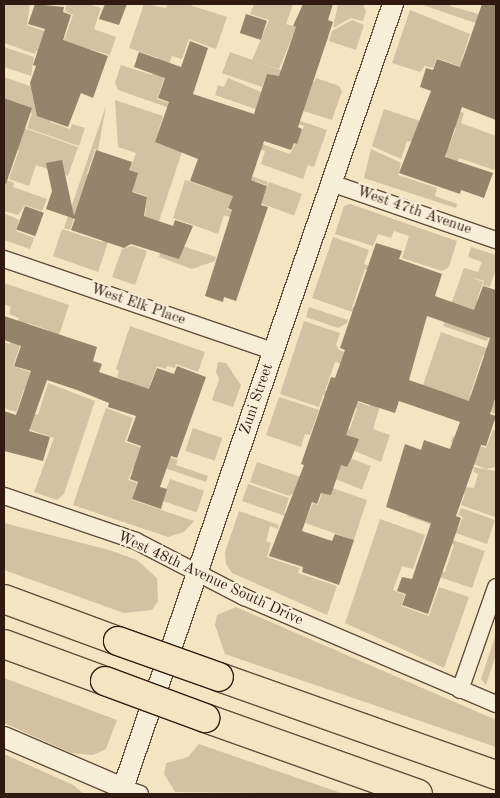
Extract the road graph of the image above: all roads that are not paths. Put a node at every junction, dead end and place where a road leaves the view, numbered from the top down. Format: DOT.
graph roads {
  1 [pos="393,4"];
  2 [pos="331,182"];
  3 [pos="496,240"];
  4 [pos="4,259"];
  5 [pos="273,351"];
  6 [pos="4,496"];
  7 [pos="197,572"];
  8 [pos="496,587"];
  9 [pos="4,599"];
  10 [pos="4,644"];
  11 [pos="460,690"];
  12 [pos="496,704"];
  13 [pos="4,737"];
  14 [pos="496,775"];
  15 [pos="128,792"];
  16 [pos="418,794"];
  1 -- 2 [label="street, Zuni Street"];
  2 -- 3 [label="street, West 47th Avenue"];
  2 -- 5 [label="street, Zuni Street"];
  4 -- 5 [label="street, West Elk Place"];
  5 -- 7 [label="street, Zuni Street"];
  6 -- 7 [label="street, West 48th Avenue South Drive"];
  7 -- 11 [label="street, West 48th Avenue South Drive"];
  7 -- 15 [label="street, Zuni Street"];
  8 -- 11 [label="street"];
  9 -- 14 [label="highway, bridge"];
  10 -- 16 [label="highway, bridge"];
  11 -- 12 [label="street, West 48th Avenue South Drive"];
  13 -- 15 [label="street"];
}
